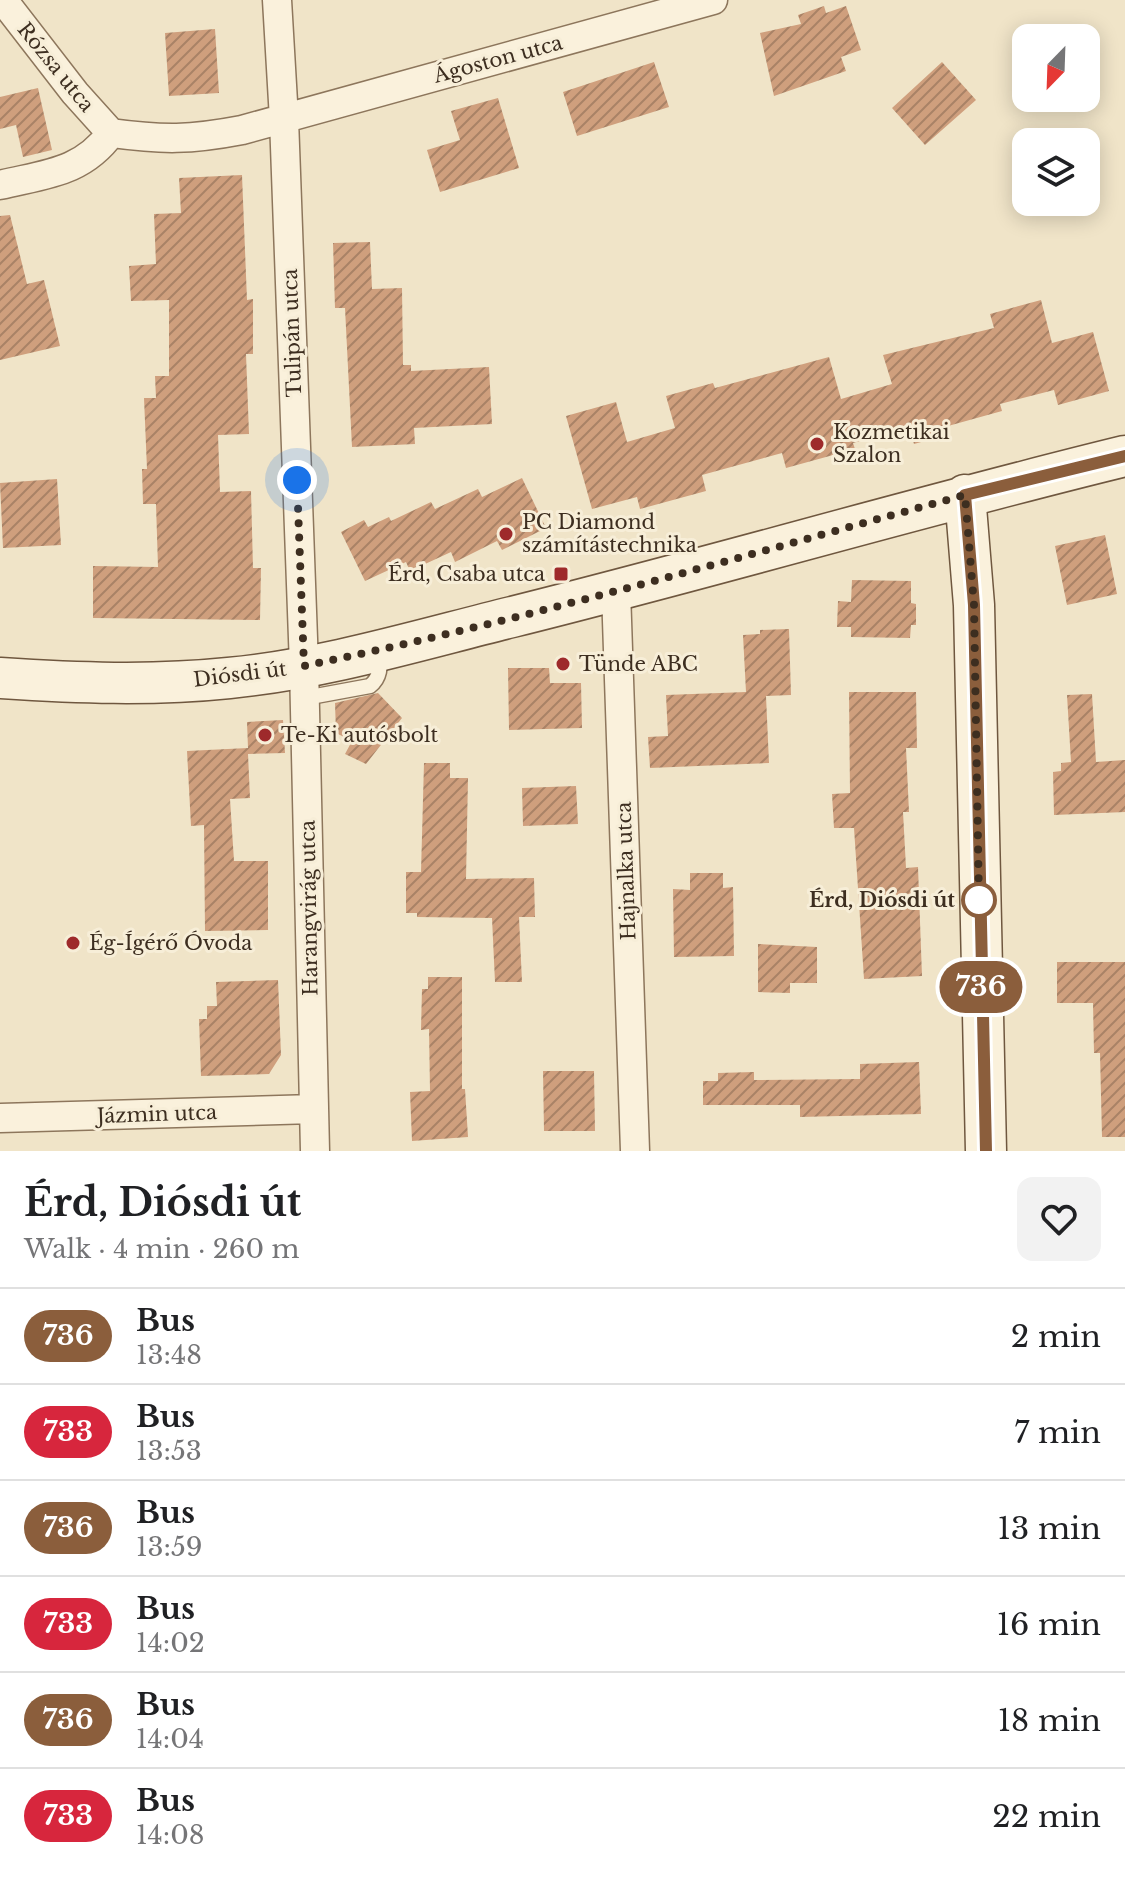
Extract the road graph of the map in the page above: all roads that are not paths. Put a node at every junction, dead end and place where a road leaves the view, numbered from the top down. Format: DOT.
graph roads {
  1 [pos="3,0"];
  2 [pos="277,0"];
  3 [pos="713,0"];
  4 [pos="284,119"];
  5 [pos="111,133"];
  6 [pos="0,185"];
  7 [pos="1125,456"];
  8 [pos="965,495"];
  9 [pos="616,591"];
  10 [pos="0,678"];
  11 [pos="304,682"];
  12 [pos="314,1109"];
  13 [pos="0,1118"];
  14 [pos="315,1151"];
  15 [pos="635,1151"];
  16 [pos="986,1151"];
  1 -- 5 [label="street, Rózsa utca"];
  2 -- 4 [label="street, Tulipán utca"];
  3 -- 4 [label="street, Ágoston utca"];
  4 -- 5 [label="street, Ágoston utca"];
  4 -- 11 [label="street, Tulipán utca"];
  5 -- 6 [label="street"];
  7 -- 8 [label="main road, Diósdi út"];
  8 -- 9 [label="main road, Diósdi út"];
  8 -- 16 [label="main road"];
  9 -- 11 [label="main road, Diósdi út"];
  9 -- 15 [label="street, Hajnalka utca"];
  10 -- 11 [label="main road, Diósdi út"];
  11 -- 12 [label="street, Harangvirág utca"];
  12 -- 13 [label="street, Jázmin utca"];
  12 -- 14 [label="street, Harangvirág utca"];
}
